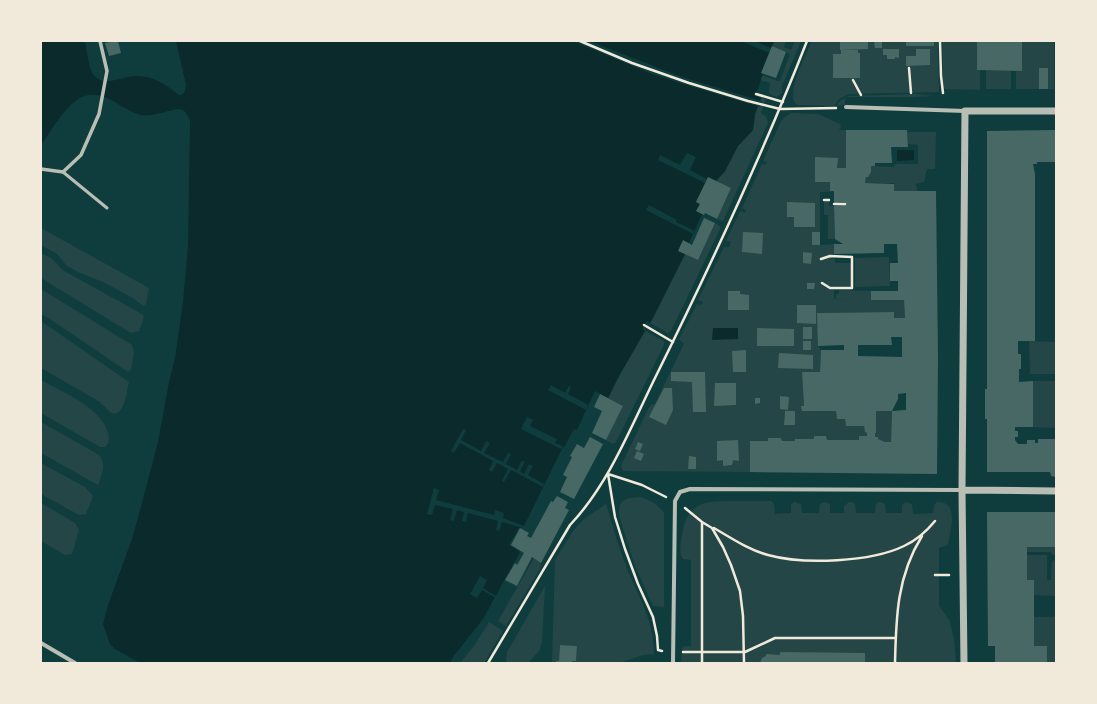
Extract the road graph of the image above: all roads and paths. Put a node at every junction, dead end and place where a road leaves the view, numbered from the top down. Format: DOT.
graph roads {
  1 [pos="100,41"];
  2 [pos="580,41"];
  3 [pos="807,41"];
  4 [pos="940,41"];
  5 [pos="909,68"];
  6 [pos="853,80"];
  7 [pos="911,93"];
  8 [pos="943,93"];
  9 [pos="756,94"];
  10 [pos="861,95"];
  11 [pos="783,102"];
  12 [pos="846,107"];
  13 [pos="780,109"];
  14 [pos="965,111"];
  15 [pos="1056,111"];
  16 [pos="41,168"];
  17 [pos="64,172"];
  18 [pos="824,200"];
  19 [pos="829,200"];
  20 [pos="834,204"];
  21 [pos="845,204"];
  22 [pos="107,208"];
  23 [pos="822,259"];
  24 [pos="822,283"];
  25 [pos="644,325"];
  26 [pos="673,342"];
  27 [pos="608,474"];
  28 [pos="962,490"];
  29 [pos="1056,491"];
  30 [pos="675,501"];
  31 [pos="935,521"];
  32 [pos="702,522"];
  33 [pos="712,528"];
  34 [pos="924,534"];
  35 [pos="935,575"];
  36 [pos="949,575"];
  37 [pos="896,638"];
  38 [pos="41,643"];
  39 [pos="673,651"];
  40 [pos="744,652"];
  41 [pos="702,653"];
  42 [pos="75,663"];
  43 [pos="488,663"];
  44 [pos="673,663"];
  45 [pos="702,663"];
  46 [pos="744,663"];
  47 [pos="896,663"];
  48 [pos="964,663"];
  1 -- 17 [label="street"];
  2 -- 13 [label="path"];
  3 -- 11 [label="path"];
  4 -- 8 [label="path"];
  5 -- 7 [label="path"];
  6 -- 10 [label="path"];
  9 -- 11 [label="path"];
  11 -- 13 [label="path"];
  12 -- 13 [label="path"];
  12 -- 14 [label="street"];
  13 -- 26 [label="path"];
  14 -- 15 [label="street"];
  14 -- 28 [label="street"];
  16 -- 17 [label="street"];
  17 -- 22 [label="lane"];
  18 -- 19 [label="path"];
  20 -- 21 [label="path"];
  23 -- 24 [label="path"];
  25 -- 26 [label="path"];
  26 -- 27 [label="path"];
  27 -- 30 [label="path"];
  27 -- 39 [label="path"];
  27 -- 43 [label="path"];
  28 -- 29 [label="street"];
  28 -- 30 [label="street"];
  28 -- 48 [label="street"];
  30 -- 32 [label="path"];
  30 -- 39 [label="street"];
  31 -- 34 [label="path"];
  32 -- 33 [label="path"];
  32 -- 41 [label="path"];
  33 -- 34 [label="path"];
  33 -- 40 [label="path"];
  34 -- 37 [label="path"];
  35 -- 36 [label="path"];
  37 -- 40 [label="path"];
  37 -- 47 [label="path"];
  38 -- 42 [label="street"];
  39 -- 41 [label="path"];
  39 -- 44 [label="street"];
  40 -- 41 [label="path"];
  40 -- 46 [label="path"];
  41 -- 45 [label="path"];
}
